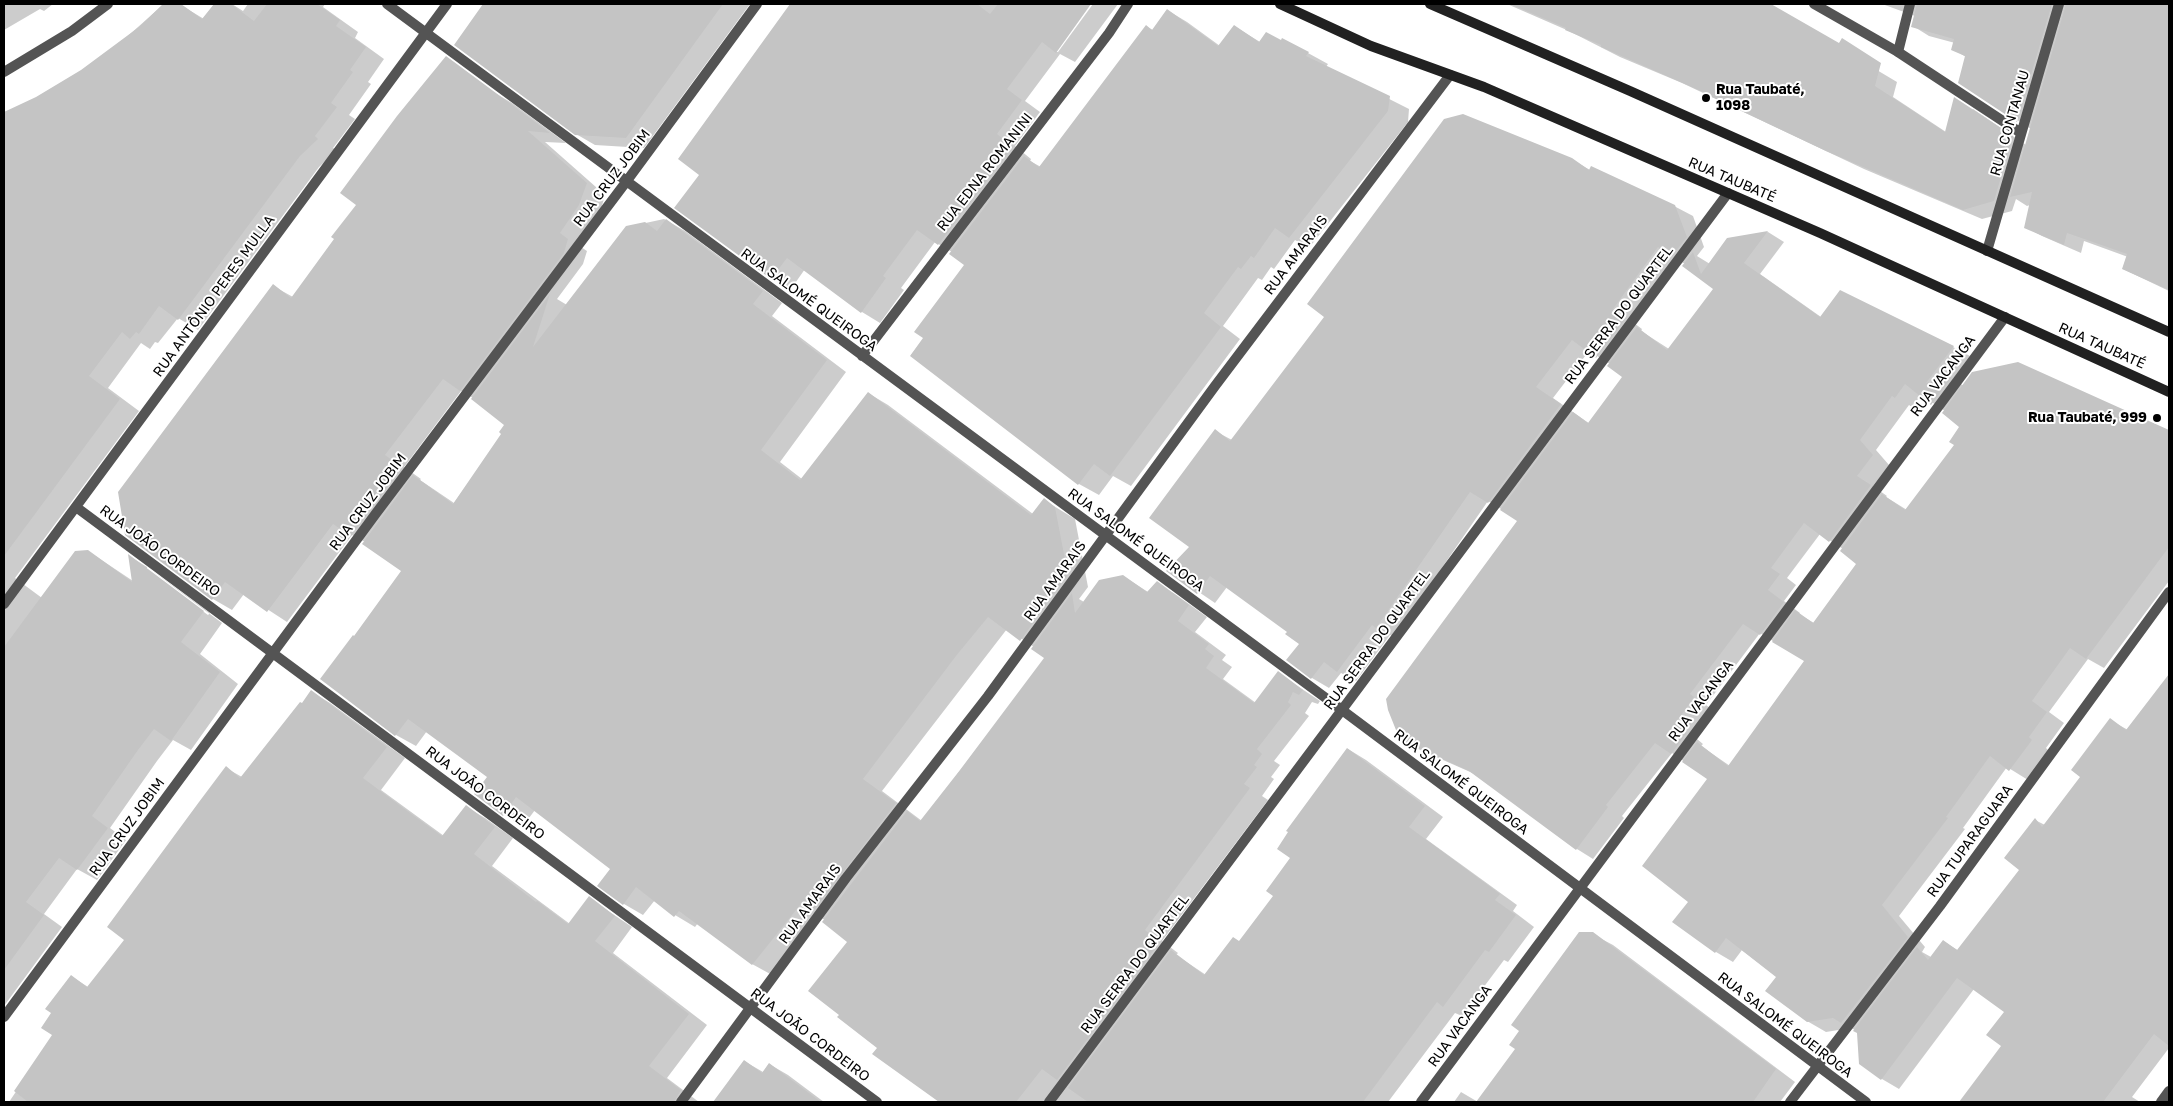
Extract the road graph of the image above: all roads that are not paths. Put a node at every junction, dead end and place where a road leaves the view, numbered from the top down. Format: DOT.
graph roads {
  1 [pos="108,4"];
  2 [pos="387,4"];
  3 [pos="447,4"];
  4 [pos="756,4"];
  5 [pos="1128,4"];
  6 [pos="1280,4"];
  7 [pos="1430,4"];
  8 [pos="1814,4"];
  9 [pos="1910,4"];
  10 [pos="2059,4"];
  11 [pos="426,32"];
  12 [pos="1898,52"];
  13 [pos="4,72"];
  14 [pos="1450,75"];
  15 [pos="2021,134"];
  16 [pos="626,182"];
  17 [pos="1728,193"];
  18 [pos="1988,251"];
  19 [pos="2005,317"];
  20 [pos="2169,332"];
  21 [pos="862,356"];
  22 [pos="2169,392"];
  23 [pos="76,507"];
  24 [pos="1105,535"];
  25 [pos="2169,592"];
  26 [pos="4,604"];
  27 [pos="273,652"];
  28 [pos="1342,710"];
  29 [pos="1578,888"];
  30 [pos="752,1008"];
  31 [pos="4,1017"];
  32 [pos="1817,1066"];
  33 [pos="2169,1091"];
  34 [pos="681,1102"];
  35 [pos="877,1102"];
  36 [pos="1049,1102"];
  37 [pos="1421,1102"];
  38 [pos="1790,1102"];
  39 [pos="1866,1102"];
  40 [pos="2161,1102"];
  1 -- 13 [label="street"];
  2 -- 11 [label="street, RUA SALOMÉ QUEIROGA"];
  3 -- 11 [label="street, RUA ANTÔNIO PERES MULLA"];
  4 -- 16 [label="street, RUA CRUZ JOBIM"];
  5 -- 21 [label="street, RUA EDNA ROMANINI"];
  6 -- 14 [label="main road, RUA TAUBATÉ"];
  7 -- 18 [label="main road"];
  8 -- 12 [label="street"];
  9 -- 12 [label="street"];
  10 -- 15 [label="street, RUA CONTANAU"];
  11 -- 16 [label="street, RUA SALOMÉ QUEIROGA"];
  11 -- 23 [label="street, RUA ANTÔNIO PERES MULLA"];
  12 -- 15 [label="street"];
  14 -- 17 [label="main road, RUA TAUBATÉ"];
  14 -- 24 [label="street, RUA AMARAIS"];
  15 -- 18 [label="street, RUA CONTANAU"];
  16 -- 21 [label="street, RUA SALOMÉ QUEIROGA"];
  16 -- 27 [label="street, RUA CRUZ JOBIM"];
  17 -- 19 [label="main road, RUA TAUBATÉ"];
  17 -- 28 [label="street, RUA SERRA DO QUARTEL"];
  18 -- 20 [label="main road"];
  19 -- 22 [label="main road, RUA TAUBATÉ"];
  19 -- 29 [label="street, RUA VACANGA"];
  21 -- 24 [label="street, RUA SALOMÉ QUEIROGA"];
  23 -- 26 [label="street, RUA ANTÔNIO PERES MULLA"];
  23 -- 27 [label="street, RUA JOÃO CORDEIRO"];
  24 -- 28 [label="street, RUA SALOMÉ QUEIROGA"];
  24 -- 30 [label="street, RUA AMARAIS"];
  25 -- 32 [label="street, RUA TUPARAGUARA"];
  27 -- 30 [label="street, RUA JOÃO CORDEIRO"];
  27 -- 31 [label="street, RUA CRUZ JOBIM"];
  28 -- 29 [label="street, RUA SALOMÉ QUEIROGA"];
  28 -- 36 [label="street, RUA SERRA DO QUARTEL"];
  29 -- 32 [label="street, RUA SALOMÉ QUEIROGA"];
  29 -- 37 [label="street, RUA VACANGA"];
  30 -- 34 [label="street, RUA AMARAIS"];
  30 -- 35 [label="street, RUA JOÃO CORDEIRO"];
  32 -- 38 [label="street, RUA TUPARAGUARA"];
  32 -- 39 [label="street, RUA SALOMÉ QUEIROGA"];
  33 -- 40 [label="street"];
}
